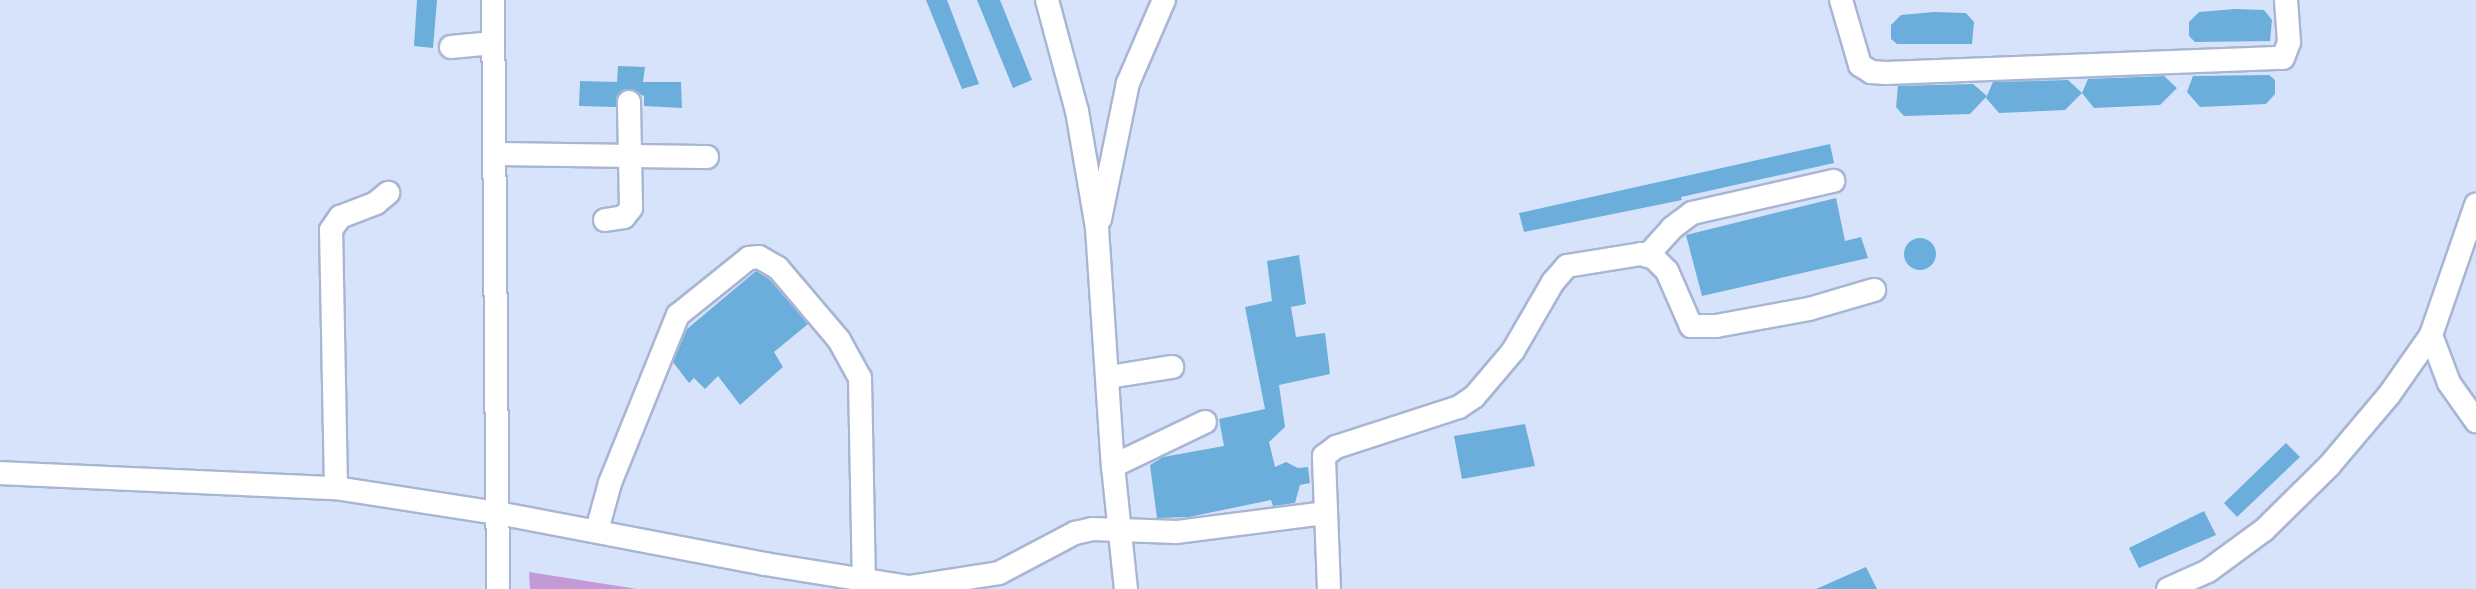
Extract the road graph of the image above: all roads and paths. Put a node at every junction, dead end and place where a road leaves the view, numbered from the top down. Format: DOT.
graph roads {
  1 [pos="493,0"];
  2 [pos="1047,0"];
  3 [pos="1164,0"];
  4 [pos="1841,0"];
  5 [pos="2286,0"];
  6 [pos="494,43"];
  7 [pos="451,47"];
  8 [pos="629,102"];
  9 [pos="494,154"];
  10 [pos="630,156"];
  11 [pos="707,157"];
  12 [pos="1833,181"];
  13 [pos="388,193"];
  14 [pos="2476,205"];
  15 [pos="606,220"];
  16 [pos="1097,228"];
  17 [pos="1647,256"];
  18 [pos="1874,290"];
  19 [pos="2432,335"];
  20 [pos="1172,367"];
  21 [pos="1109,377"];
  22 [pos="2476,421"];
  23 [pos="1205,422"];
  24 [pos="1113,466"];
  25 [pos="0,472"];
  26 [pos="336,488"];
  27 [pos="498,513"];
  28 [pos="1324,513"];
  29 [pos="1120,529"];
  30 [pos="597,530"];
  31 [pos="864,580"];
  32 [pos="498,589"];
  33 [pos="1126,589"];
  34 [pos="1329,589"];
  35 [pos="2168,589"];
  1 -- 6 [label="street"];
  2 -- 16 [label="street"];
  3 -- 16 [label="street"];
  4 -- 5 [label="street"];
  6 -- 7 [label="street"];
  6 -- 9 [label="street"];
  8 -- 10 [label="street"];
  9 -- 10 [label="street"];
  9 -- 27 [label="street"];
  10 -- 11 [label="street"];
  10 -- 15 [label="street"];
  12 -- 17 [label="street"];
  13 -- 26 [label="street"];
  14 -- 19 [label="street"];
  16 -- 21 [label="street"];
  17 -- 18 [label="street"];
  17 -- 28 [label="street"];
  19 -- 22 [label="street"];
  19 -- 35 [label="street"];
  20 -- 21 [label="street"];
  21 -- 24 [label="street"];
  23 -- 24 [label="street"];
  24 -- 29 [label="street"];
  25 -- 26 [label="street"];
  26 -- 27 [label="street"];
  27 -- 30 [label="street"];
  27 -- 32 [label="street"];
  28 -- 29 [label="street"];
  28 -- 34 [label="street"];
  29 -- 31 [label="street"];
  29 -- 33 [label="street"];
  30 -- 31 [label="street"];
  30 -- 31 [label="street"];
}
